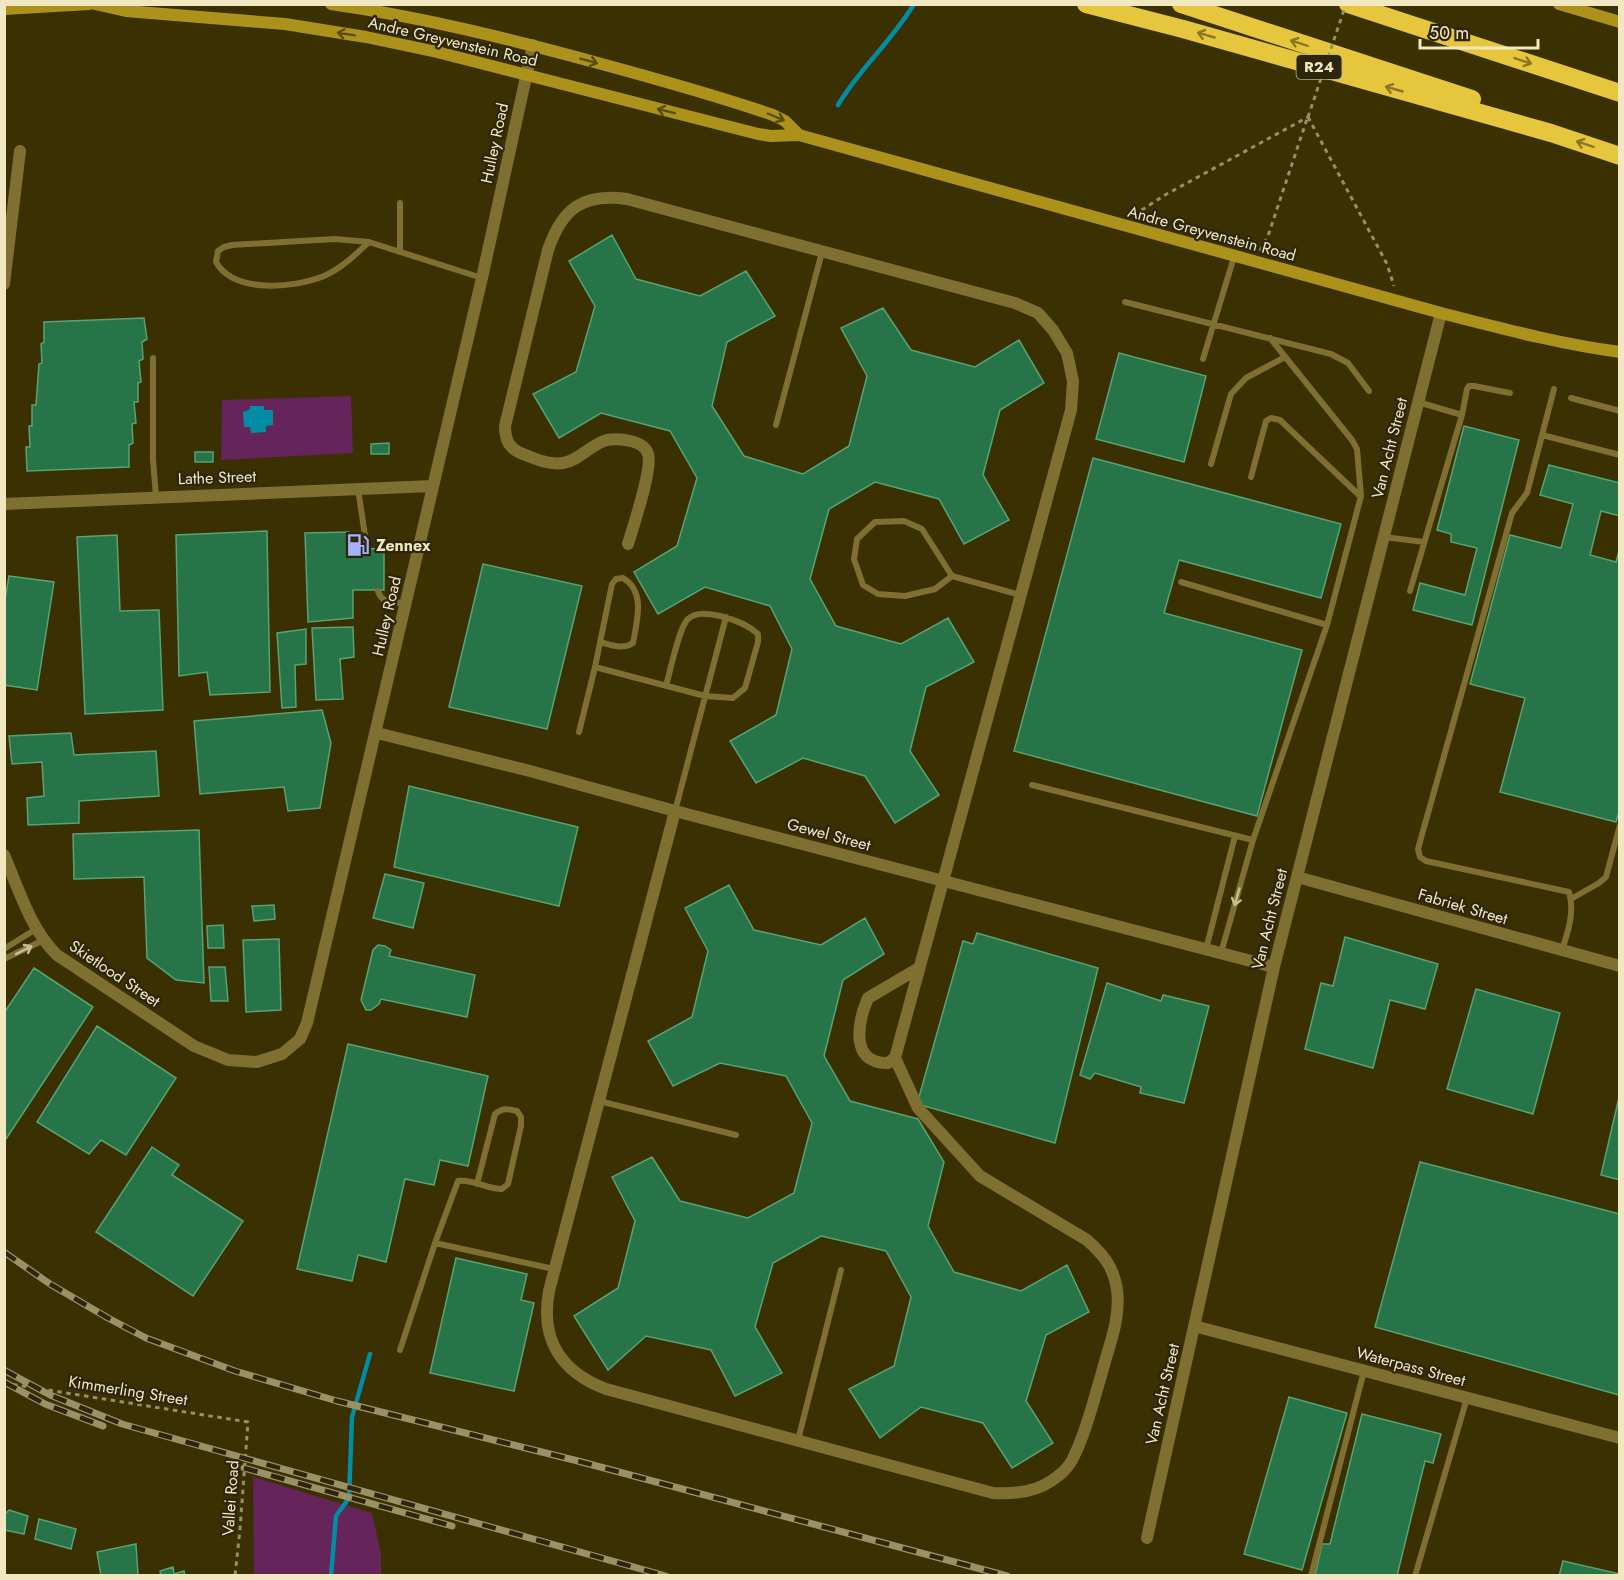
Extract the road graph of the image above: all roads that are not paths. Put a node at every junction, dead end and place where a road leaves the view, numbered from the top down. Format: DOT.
graph roads {
  1 [pos="89,4"];
  2 [pos="95,4"];
  3 [pos="331,4"];
  4 [pos="1086,4"];
  5 [pos="1181,4"];
  6 [pos="1347,4"];
  7 [pos="1559,4"];
  8 [pos="4,9"];
  9 [pos="1620,22"];
  10 [pos="532,45"];
  11 [pos="525,75"];
  12 [pos="1620,93"];
  13 [pos="1551,133"];
  14 [pos="799,135"];
  15 [pos="20,152"];
  16 [pos="1620,156"];
  17 [pos="400,202"];
  18 [pos="369,242"];
  19 [pos="400,252"];
  20 [pos="822,252"];
  21 [pos="1234,257"];
  22 [pos="482,278"];
  23 [pos="4,284"];
  24 [pos="1125,302"];
  25 [pos="1441,313"];
  26 [pos="1215,324"];
  27 [pos="1270,338"];
  28 [pos="1620,352"];
  29 [pos="1286,357"];
  30 [pos="153,358"];
  31 [pos="1203,359"];
  32 [pos="1554,389"];
  33 [pos="1369,391"];
  34 [pos="1510,393"];
  35 [pos="1571,398"];
  36 [pos="1418,402"];
  37 [pos="1620,411"];
  38 [pos="1462,415"];
  39 [pos="776,425"];
  40 [pos="1542,435"];
  41 [pos="1620,455"];
  42 [pos="1211,465"];
  43 [pos="1251,477"];
  44 [pos="432,486"];
  45 [pos="358,489"];
  46 [pos="156,496"];
  47 [pos="1361,496"];
  48 [pos="4,504"];
  49 [pos="1384,537"];
  50 [pos="1424,542"];
  51 [pos="628,544"];
  52 [pos="367,549"];
  53 [pos="952,576"];
  54 [pos="1181,582"];
  55 [pos="378,591"];
  56 [pos="1410,591"];
  57 [pos="1020,595"];
  58 [pos="406,603"];
  59 [pos="726,617"];
  60 [pos="1327,626"];
  61 [pos="600,642"];
  62 [pos="595,667"];
  63 [pos="666,686"];
  64 [pos="705,696"];
  65 [pos="579,732"];
  66 [pos="377,733"];
  67 [pos="1032,785"];
  68 [pos="675,811"];
  69 [pos="1620,825"];
  70 [pos="1235,836"];
  71 [pos="1253,840"];
  72 [pos="4,855"];
  73 [pos="1297,877"];
  74 [pos="941,881"];
  75 [pos="1571,899"];
  76 [pos="36,929"];
  77 [pos="44,940"];
  78 [pos="4,949"];
  79 [pos="1206,949"];
  80 [pos="1562,950"];
  81 [pos="1221,953"];
  82 [pos="4,959"];
  83 [pos="1620,966"];
  84 [pos="1274,967"];
  85 [pos="918,968"];
  86 [pos="895,1058"];
  87 [pos="257,1062"];
  88 [pos="599,1101"];
  89 [pos="736,1135"];
  90 [pos="477,1184"];
  91 [pos="435,1244"];
  92 [pos="555,1269"];
  93 [pos="841,1270"];
  94 [pos="1194,1326"];
  95 [pos="400,1350"];
  96 [pos="1364,1371"];
  97 [pos="1467,1398"];
  98 [pos="1620,1438"];
  99 [pos="798,1440"];
  100 [pos="1147,1538"];
  101 [pos="1311,1575"];
  102 [pos="1415,1575"];
  1 -- 8 [label="main road"];
  11 -- 2 [label="main road, Andre Greyvenstein Road, one-way"];
  3 -- 10 [label="main road, Andre Greyvenstein Road"];
  13 -- 4 [label="highway, R24, one-way"];
  13 -- 5 [label="highway, one-way"];
  6 -- 12 [label="highway, one-way"];
  7 -- 9 [label="main road"];
  10 -- 11 [label="street, Hulley Road"];
  10 -- 14 [label="main road, Andre Greyvenstein Road, one-way"];
  14 -- 11 [label="main road, Andre Greyvenstein Road, one-way"];
  11 -- 22 [label="street, Hulley Road"];
  16 -- 13 [label="highway, R24, one-way"];
  14 -- 21 [label="main road, Andre Greyvenstein Road"];
  15 -- 23 [label="street"];
  17 -- 19 [label="lane"];
  18 -- 18 [label="lane"];
  18 -- 19 [label="lane"];
  19 -- 22 [label="lane"];
  20 -- 39 [label="lane"];
  20 -- 51 [label="street"];
  20 -- 57 [label="street"];
  21 -- 25 [label="main road, Andre Greyvenstein Road"];
  21 -- 26 [label="lane"];
  22 -- 44 [label="street, Hulley Road"];
  24 -- 26 [label="lane"];
  25 -- 28 [label="main road, Andre Greyvenstein Road"];
  25 -- 36 [label="street, Van Acht Street"];
  26 -- 27 [label="lane"];
  26 -- 31 [label="lane"];
  27 -- 29 [label="lane"];
  27 -- 33 [label="lane"];
  29 -- 42 [label="lane"];
  29 -- 47 [label="lane"];
  30 -- 46 [label="lane"];
  32 -- 40 [label="lane"];
  34 -- 38 [label="lane"];
  35 -- 37 [label="lane"];
  36 -- 38 [label="lane"];
  36 -- 49 [label="street, Van Acht Street"];
  38 -- 50 [label="lane"];
  40 -- 41 [label="lane"];
  40 -- 75 [label="lane"];
  43 -- 47 [label="lane"];
  44 -- 45 [label="street, Lathe Street"];
  44 -- 58 [label="street, Hulley Road"];
  45 -- 46 [label="street, Lathe Street"];
  45 -- 52 [label="lane"];
  46 -- 48 [label="street, Lathe Street"];
  47 -- 60 [label="lane"];
  49 -- 50 [label="lane"];
  49 -- 73 [label="street, Van Acht Street"];
  50 -- 56 [label="lane"];
  53 -- 53 [label="lane"];
  53 -- 57 [label="lane"];
  54 -- 60 [label="lane"];
  55 -- 58 [label="lane"];
  57 -- 74 [label="street"];
  58 -- 66 [label="street, Hulley Road"];
  59 -- 63 [label="lane"];
  59 -- 64 [label="lane"];
  59 -- 64 [label="lane"];
  60 -- 71 [label="lane"];
  61 -- 61 [label="lane"];
  61 -- 62 [label="lane"];
  62 -- 63 [label="lane"];
  62 -- 65 [label="lane"];
  63 -- 64 [label="lane"];
  64 -- 68 [label="lane"];
  66 -- 68 [label="street, Gewel Street"];
  66 -- 87 [label="street, Hulley Road"];
  67 -- 70 [label="lane"];
  68 -- 74 [label="street, Gewel Street"];
  68 -- 88 [label="street"];
  69 -- 75 [label="lane"];
  70 -- 71 [label="lane"];
  70 -- 79 [label="lane"];
  71 -- 81 [label="lane, one-way"];
  72 -- 76 [label="street, Skietlood Street"];
  73 -- 80 [label="street, Fabriek Street"];
  73 -- 84 [label="street, Van Acht Street"];
  74 -- 79 [label="street, Gewel Street"];
  74 -- 85 [label="street"];
  75 -- 80 [label="lane"];
  76 -- 77 [label="street, Skietlood Street"];
  76 -- 78 [label="lane"];
  82 -- 77 [label="lane, one-way"];
  77 -- 87 [label="street, Skietlood Street"];
  79 -- 81 [label="street, Gewel Street"];
  80 -- 83 [label="street, Fabriek Street"];
  81 -- 84 [label="street, Gewel Street"];
  84 -- 94 [label="street, Van Acht Street"];
  85 -- 86 [label="street"];
  85 -- 86 [label="street"];
  86 -- 99 [label="street"];
  88 -- 89 [label="lane"];
  88 -- 92 [label="street"];
  90 -- 90 [label="lane"];
  90 -- 91 [label="lane"];
  91 -- 92 [label="lane"];
  91 -- 95 [label="lane"];
  92 -- 99 [label="street"];
  93 -- 99 [label="lane"];
  94 -- 96 [label="street, Waterpass Street"];
  94 -- 100 [label="street, Van Acht Street"];
  96 -- 97 [label="street, Waterpass Street"];
  96 -- 101 [label="lane"];
  97 -- 98 [label="street, Waterpass Street"];
  97 -- 102 [label="lane"];
}
